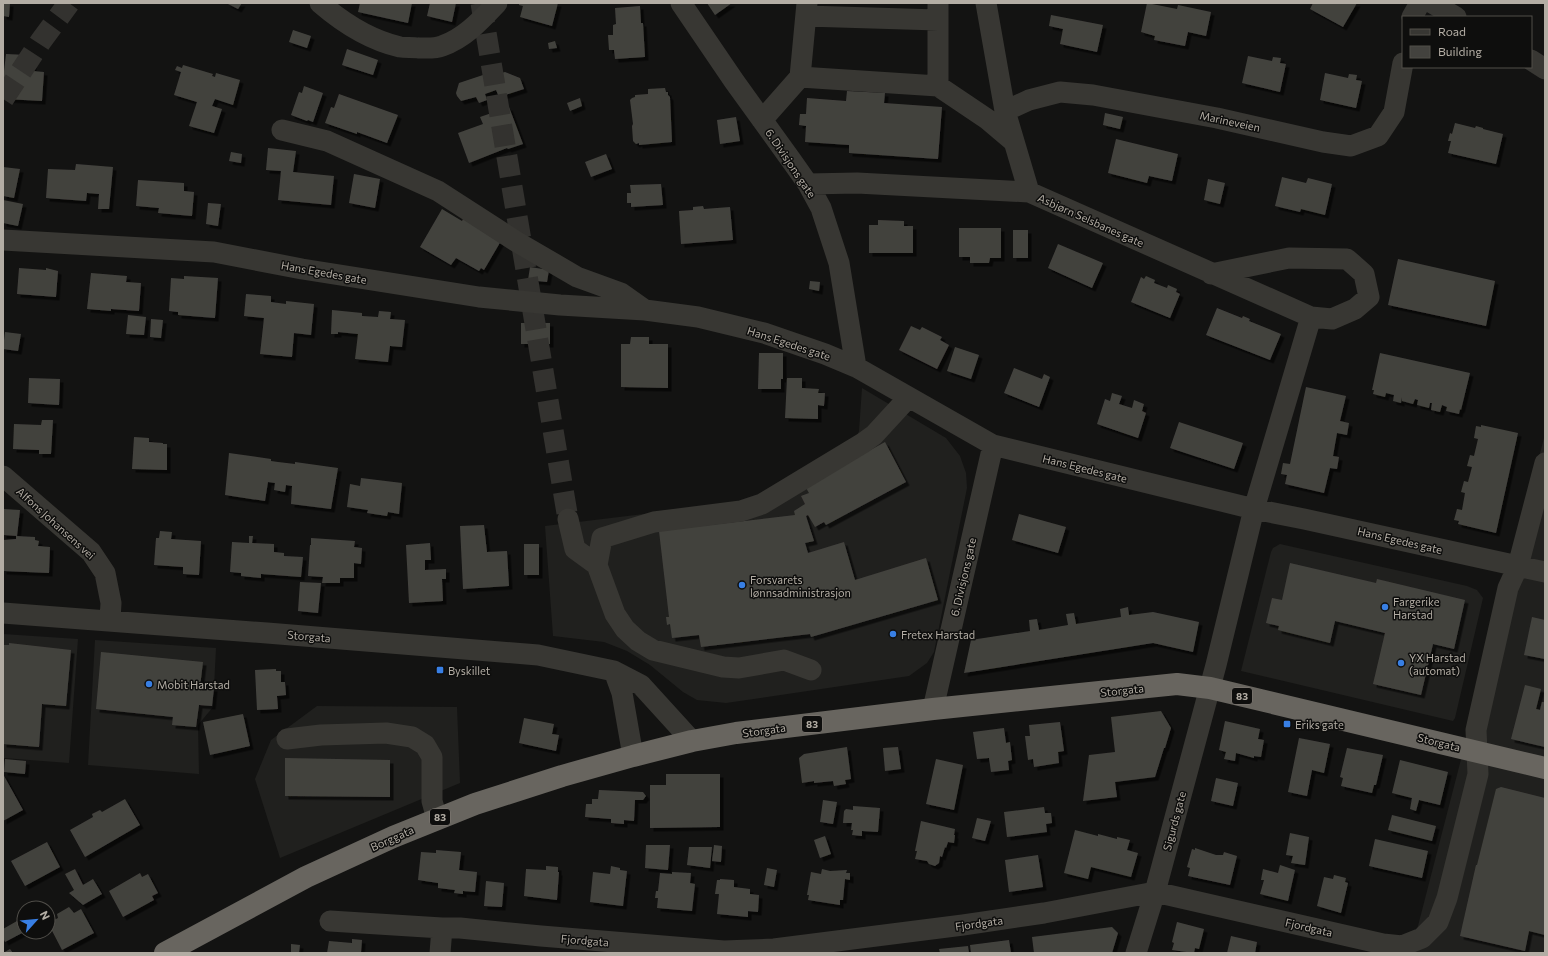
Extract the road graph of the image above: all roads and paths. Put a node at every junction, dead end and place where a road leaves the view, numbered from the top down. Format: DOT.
graph roads {
  1 [pos="320,3"];
  2 [pos="498,3"];
  3 [pos="681,3"];
  4 [pos="986,3"];
  5 [pos="1420,3"];
  6 [pos="1432,3"];
  7 [pos="807,9"];
  8 [pos="938,11"];
  9 [pos="1413,16"];
  10 [pos="1454,16"];
  11 [pos="1532,61"];
  12 [pos="1402,68"];
  13 [pos="1545,69"];
  14 [pos="800,77"];
  15 [pos="938,86"];
  16 [pos="1005,111"];
  17 [pos="762,120"];
  18 [pos="282,130"];
  19 [pos="1014,140"];
  20 [pos="808,184"];
  21 [pos="1029,192"];
  22 [pos="3,240"];
  23 [pos="1211,274"];
  24 [pos="645,310"];
  25 [pos="1311,317"];
  26 [pos="856,367"];
  27 [pos="908,398"];
  28 [pos="993,445"];
  29 [pos="1545,463"];
  30 [pos="3,476"];
  31 [pos="1254,510"];
  32 [pos="568,519"];
  33 [pos="597,565"];
  34 [pos="1518,566"];
  35 [pos="1545,572"];
  36 [pos="3,613"];
  37 [pos="110,620"];
  38 [pos="811,670"];
  39 [pos="614,671"];
  40 [pos="1210,688"];
  41 [pos="932,709"];
  42 [pos="287,739"];
  43 [pos="692,741"];
  44 [pos="1476,751"];
  45 [pos="633,756"];
  46 [pos="1545,768"];
  47 [pos="437,818"];
  48 [pos="1155,892"];
  49 [pos="330,921"];
  50 [pos="442,928"];
  51 [pos="165,953"];
  52 [pos="440,953"];
  53 [pos="1136,953"];
  1 -- 2 [label="street"];
  3 -- 17 [label="street, 6. Divisjons gate"];
  4 -- 16 [label="street"];
  5 -- 9 [label="street"];
  6 -- 10 [label="street"];
  7 -- 8 [label="street"];
  7 -- 14 [label="street"];
  8 -- 15 [label="street"];
  11 -- 13 [label="street"];
  12 -- 16 [label="street, Marineveien"];
  14 -- 15 [label="street"];
  14 -- 17 [label="street"];
  15 -- 19 [label="street"];
  16 -- 19 [label="street"];
  17 -- 20 [label="street, 6. Divisjons gate"];
  18 -- 24 [label="street, Hans Egedes gate"];
  19 -- 21 [label="street"];
  20 -- 21 [label="street, Asbjørn Selsbanes gate"];
  20 -- 26 [label="street, 6. Divisjons gate"];
  21 -- 23 [label="street, Asbjørn Selsbanes gate"];
  22 -- 24 [label="street, Hans Egedes gate"];
  23 -- 25 [label="street, Asbjørn Selsbanes gate"];
  23 -- 25 [label="street, Asbjørn Selsbanes gate"];
  24 -- 26 [label="street, Hans Egedes gate"];
  25 -- 31 [label="street, Sigurds gate"];
  26 -- 27 [label="street, Hans Egedes gate"];
  27 -- 28 [label="street, Hans Egedes gate"];
  27 -- 33 [label="street"];
  28 -- 31 [label="street, Hans Egedes gate"];
  28 -- 41 [label="street, 6. Divisjons gate"];
  29 -- 34 [label="street"];
  30 -- 37 [label="street, Alfons Johansens vei"];
  31 -- 34 [label="street, Hans Egedes gate"];
  31 -- 40 [label="street, Sigurds gate"];
  32 -- 33 [label="street"];
  33 -- 38 [label="street"];
  34 -- 35 [label="street, Hans Egedes gate"];
  34 -- 44 [label="street"];
  36 -- 37 [label="street, Storgata"];
  37 -- 39 [label="street, Storgata"];
  39 -- 43 [label="street, Storgata"];
  39 -- 45 [label="street"];
  40 -- 41 [label="highway, Storgata / 83"];
  40 -- 44 [label="highway, Storgata / 83"];
  40 -- 48 [label="street, Sigurds gate"];
  41 -- 43 [label="highway, Storgata / 83"];
  42 -- 47 [label="street"];
  43 -- 45 [label="highway, Storgata / 83"];
  44 -- 46 [label="highway, Storgata / 83"];
  44 -- 48 [label="street, Fjordgata"];
  45 -- 47 [label="highway, Borggata / 83"];
  47 -- 51 [label="highway, Borggata / 83"];
  48 -- 50 [label="street, Fjordgata"];
  48 -- 53 [label="street, Sigurds gate"];
  49 -- 50 [label="street, Fjordgata"];
  50 -- 52 [label="street"];
}
